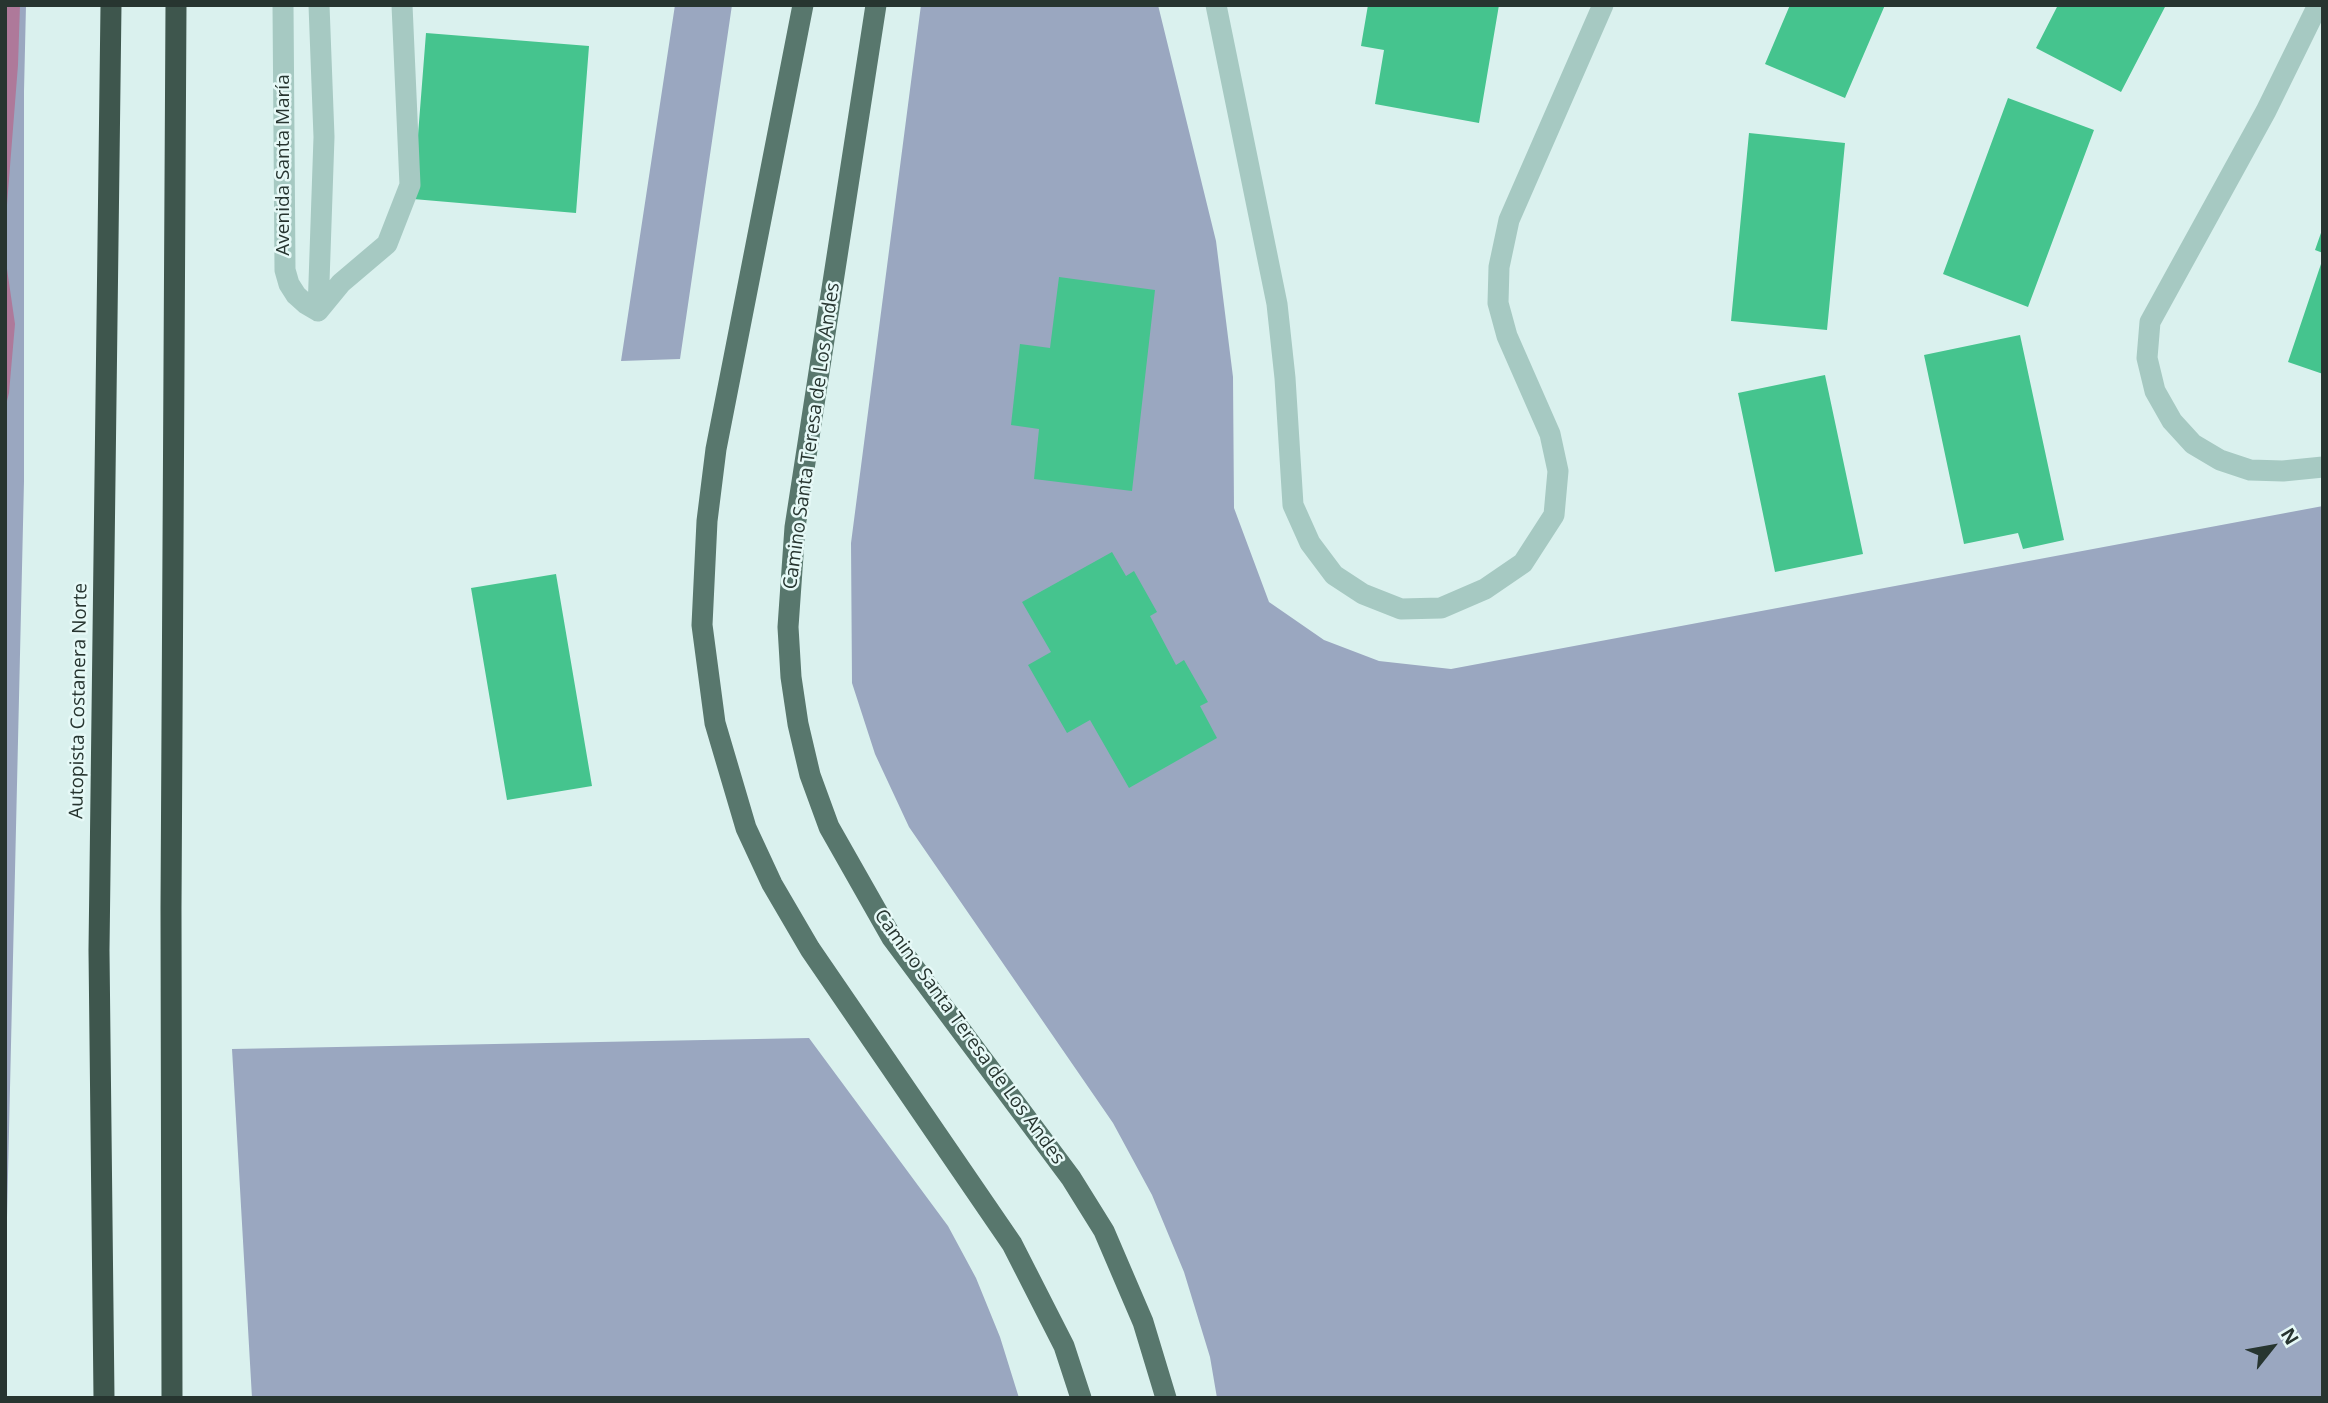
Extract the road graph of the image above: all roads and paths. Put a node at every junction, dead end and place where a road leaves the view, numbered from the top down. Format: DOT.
graph roads {
  1 [pos="111,5"];
  2 [pos="176,5"];
  3 [pos="284,5"];
  4 [pos="318,5"];
  5 [pos="402,5"];
  6 [pos="803,5"];
  7 [pos="876,5"];
  8 [pos="1216,5"];
  9 [pos="1603,5"];
  10 [pos="2318,5"];
  11 [pos="318,311"];
  12 [pos="2323,467"];
  13 [pos="104,1398"];
  14 [pos="172,1398"];
  15 [pos="1081,1398"];
  16 [pos="1166,1398"];
  1 -- 13 [label="highway, Autopista Costanera Norte"];
  2 -- 14 [label="highway"];
  3 -- 11 [label="street, Avenida Santa María"];
  4 -- 11 [label="street, Avenida Santa María"];
  5 -- 11 [label="street"];
  6 -- 15 [label="main road"];
  7 -- 16 [label="main road, Camino Santa Teresa de Los Andes"];
  8 -- 9 [label="street"];
  10 -- 12 [label="street"];
}
